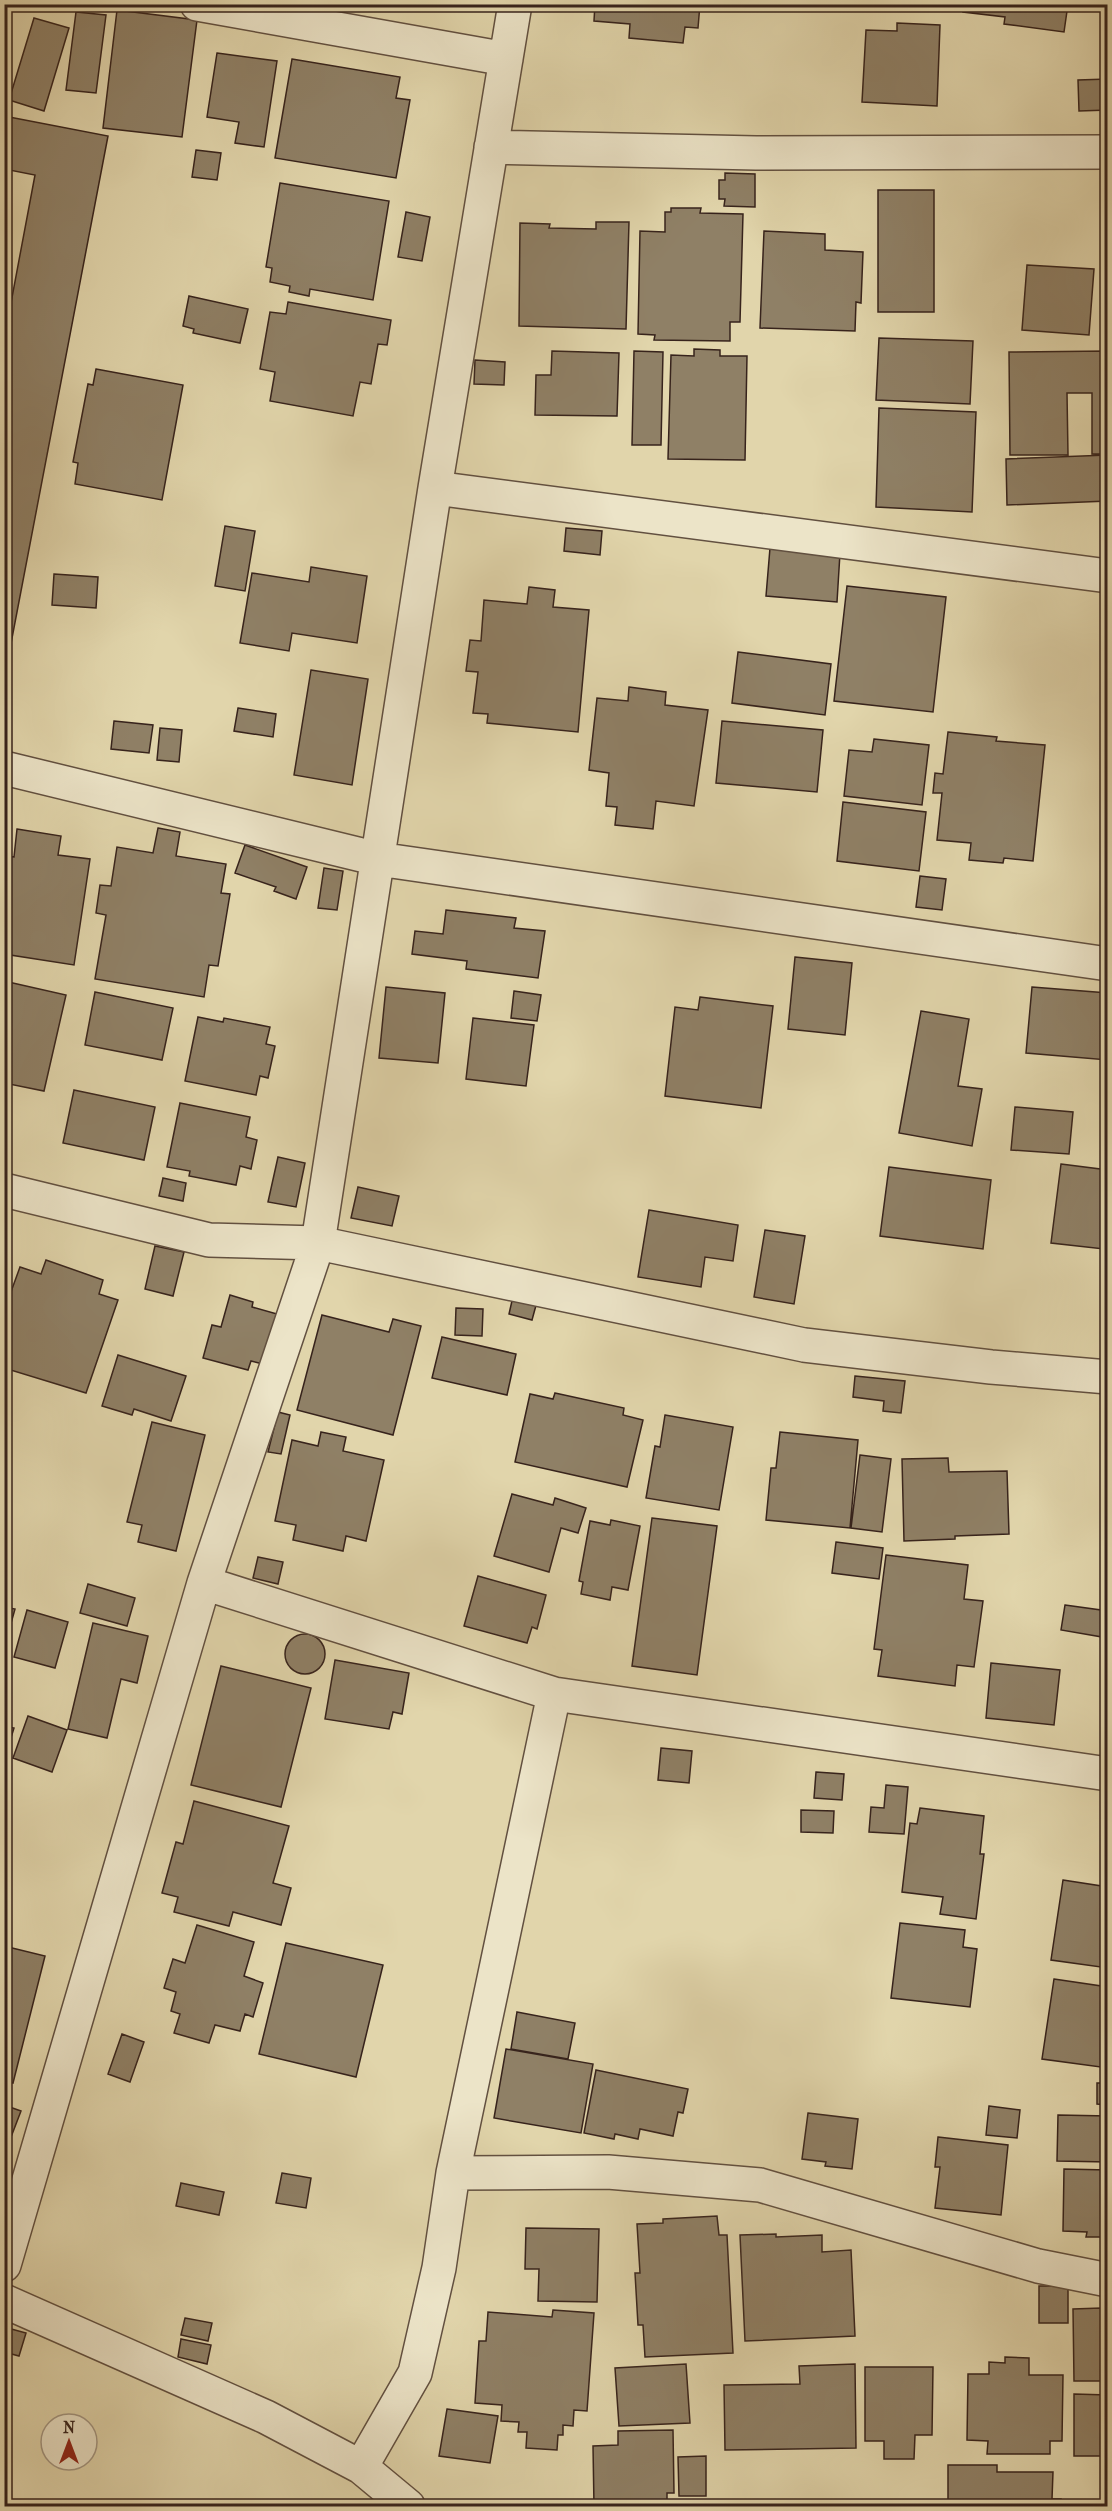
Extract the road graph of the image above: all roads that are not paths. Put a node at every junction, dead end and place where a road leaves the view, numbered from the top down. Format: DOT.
graph roads {
  1 [pos="197,4"];
  2 [pos="515,4"];
  3 [pos="506,59"];
  4 [pos="491,147"];
  5 [pos="1107,152"];
  6 [pos="435,488"];
  7 [pos="1107,576"];
  8 [pos="4,768"];
  9 [pos="378,859"];
  10 [pos="1107,964"];
  11 [pos="4,1190"];
  12 [pos="318,1243"];
  13 [pos="1107,1377"];
  14 [pos="204,1583"];
  15 [pos="554,1694"];
  16 [pos="1107,1774"];
  17 [pos="453,2173"];
  18 [pos="4,2265"];
  19 [pos="1107,2280"];
  20 [pos="4,2301"];
  21 [pos="361,2467"];
  22 [pos="408,2506"];
  1 -- 3 [label="street"];
  2 -- 3 [label="street"];
  3 -- 4 [label="street"];
  4 -- 5 [label="street"];
  4 -- 6 [label="street"];
  6 -- 7 [label="street"];
  6 -- 9 [label="street"];
  8 -- 9 [label="street"];
  9 -- 10 [label="street"];
  9 -- 12 [label="street"];
  11 -- 12 [label="street"];
  12 -- 13 [label="street"];
  12 -- 14 [label="street"];
  14 -- 15 [label="street"];
  14 -- 18 [label="street"];
  15 -- 16 [label="street"];
  15 -- 17 [label="street"];
  17 -- 19 [label="street"];
  17 -- 21 [label="street"];
  20 -- 21 [label="street"];
  21 -- 22 [label="street"];
}
